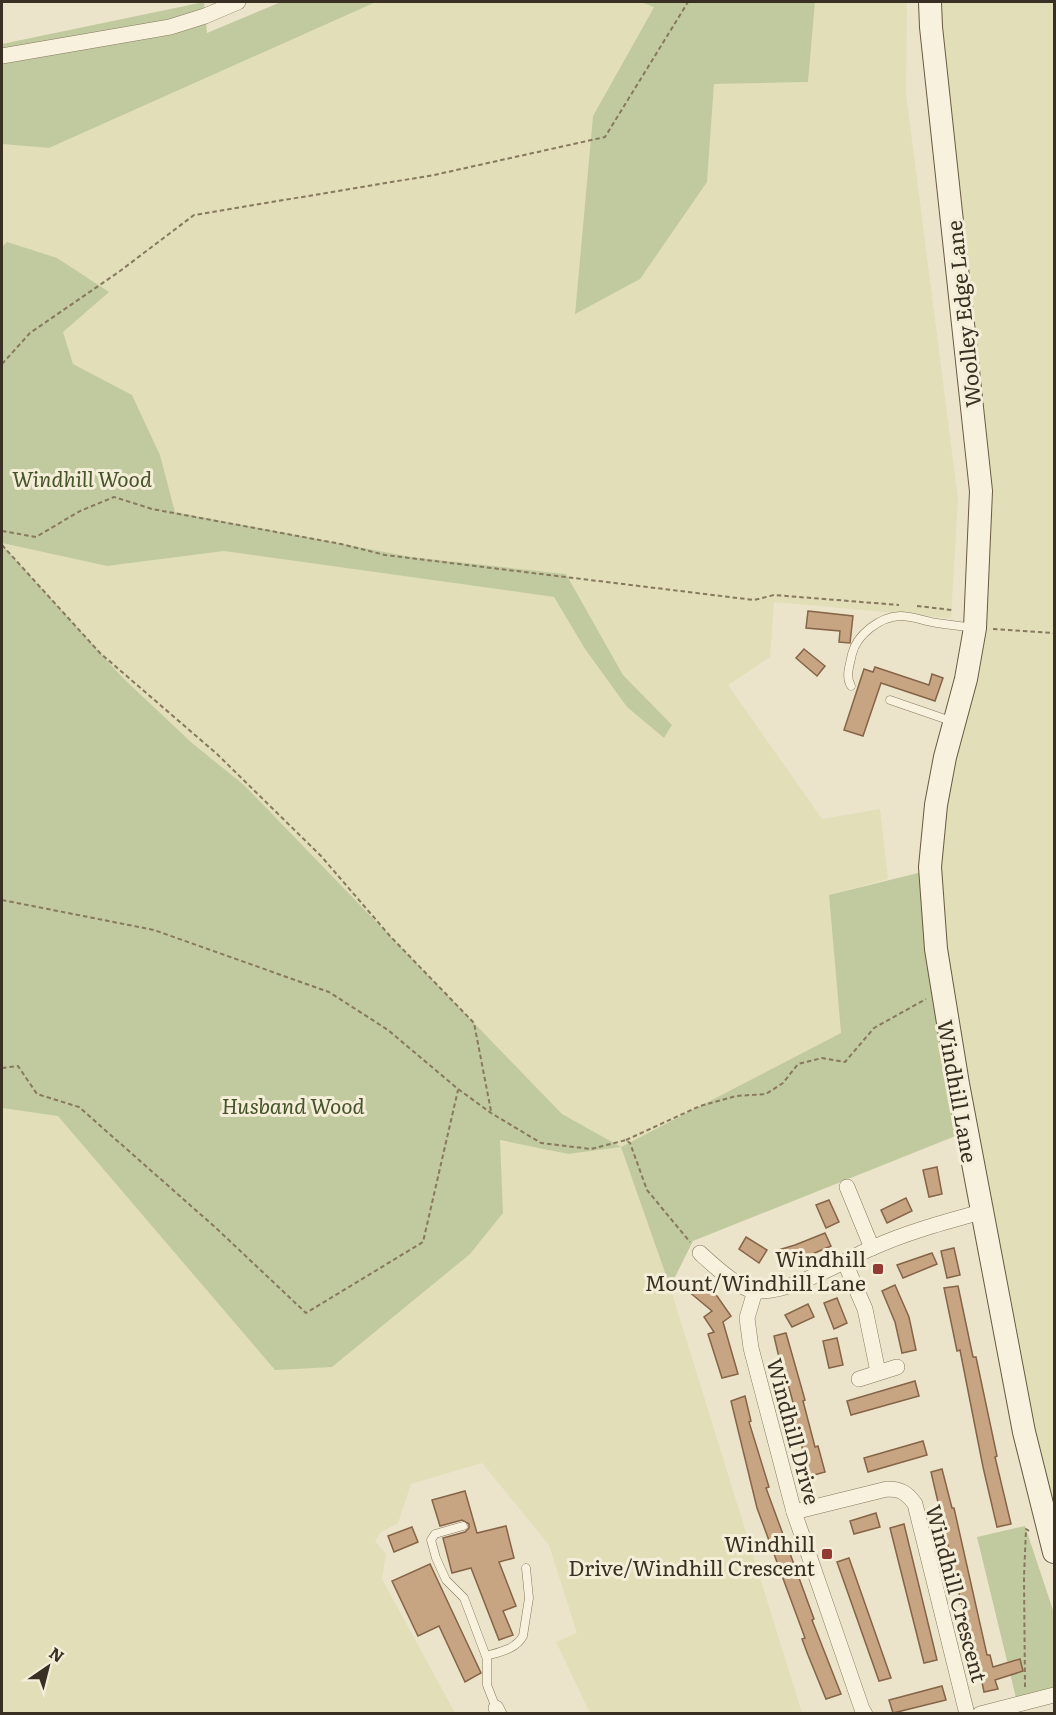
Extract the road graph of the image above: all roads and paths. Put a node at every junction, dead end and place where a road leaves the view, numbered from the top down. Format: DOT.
graph roads {
  1 [pos="238,2"];
  2 [pos="688,2"];
  3 [pos="930,2"];
  4 [pos="2,56"];
  5 [pos="2,364"];
  6 [pos="2,531"];
  7 [pos="2,545"];
  8 [pos="904,605"];
  9 [pos="916,606"];
  10 [pos="952,610"];
  11 [pos="975,628"];
  12 [pos="1054,633"];
  13 [pos="851,686"];
  14 [pos="890,700"];
  15 [pos="955,722"];
  16 [pos="2,900"];
  17 [pos="941,990"];
  18 [pos="2,1068"];
  19 [pos="458,1089"];
  20 [pos="492,1113"];
  21 [pos="626,1140"];
  22 [pos="847,1187"];
  23 [pos="981,1212"];
  24 [pos="872,1248"];
  25 [pos="700,1253"];
  26 [pos="845,1263"];
  27 [pos="755,1291"];
  28 [pos="897,1367"];
  29 [pos="878,1372"];
  30 [pos="860,1379"];
  31 [pos="794,1512"];
  32 [pos="463,1526"];
  33 [pos="1054,1549"];
  34 [pos="526,1568"];
  35 [pos="486,1656"];
  36 [pos="1054,1695"];
  37 [pos="1027,1702"];
  38 [pos="498,1711"];
  39 [pos="865,1713"];
  40 [pos="967,1713"];
  41 [pos="980,1713"];
  1 -- 4 [label="street"];
  2 -- 5 [label="path"];
  3 -- 11 [label="street, Woolley Edge Lane"];
  6 -- 8 [label="path"];
  7 -- 20 [label="path"];
  9 -- 10 [label="path"];
  11 -- 12 [label="path"];
  11 -- 13 [label="lane"];
  11 -- 15 [label="street, Windhill Lane"];
  14 -- 15 [label="lane"];
  15 -- 17 [label="street, Windhill Lane"];
  16 -- 19 [label="path"];
  17 -- 21 [label="path"];
  17 -- 23 [label="street, Windhill Lane"];
  18 -- 19 [label="path"];
  19 -- 20 [label="path"];
  20 -- 21 [label="path"];
  21 -- 25 [label="path"];
  22 -- 24 [label="street"];
  23 -- 24 [label="street"];
  23 -- 33 [label="street, Windhill Lane"];
  24 -- 26 [label="street"];
  25 -- 27 [label="street"];
  26 -- 27 [label="street"];
  26 -- 29 [label="street"];
  27 -- 31 [label="street, Windhill Drive"];
  28 -- 29 [label="street"];
  29 -- 30 [label="street"];
  31 -- 39 [label="street, Windhill Drive"];
  31 -- 40 [label="street, Windhill Crescent"];
  32 -- 35 [label="lane"];
  33 -- 37 [label="path"];
  34 -- 35 [label="lane"];
  35 -- 38 [label="lane"];
  36 -- 37 [label="street"];
  37 -- 41 [label="street"];
}
